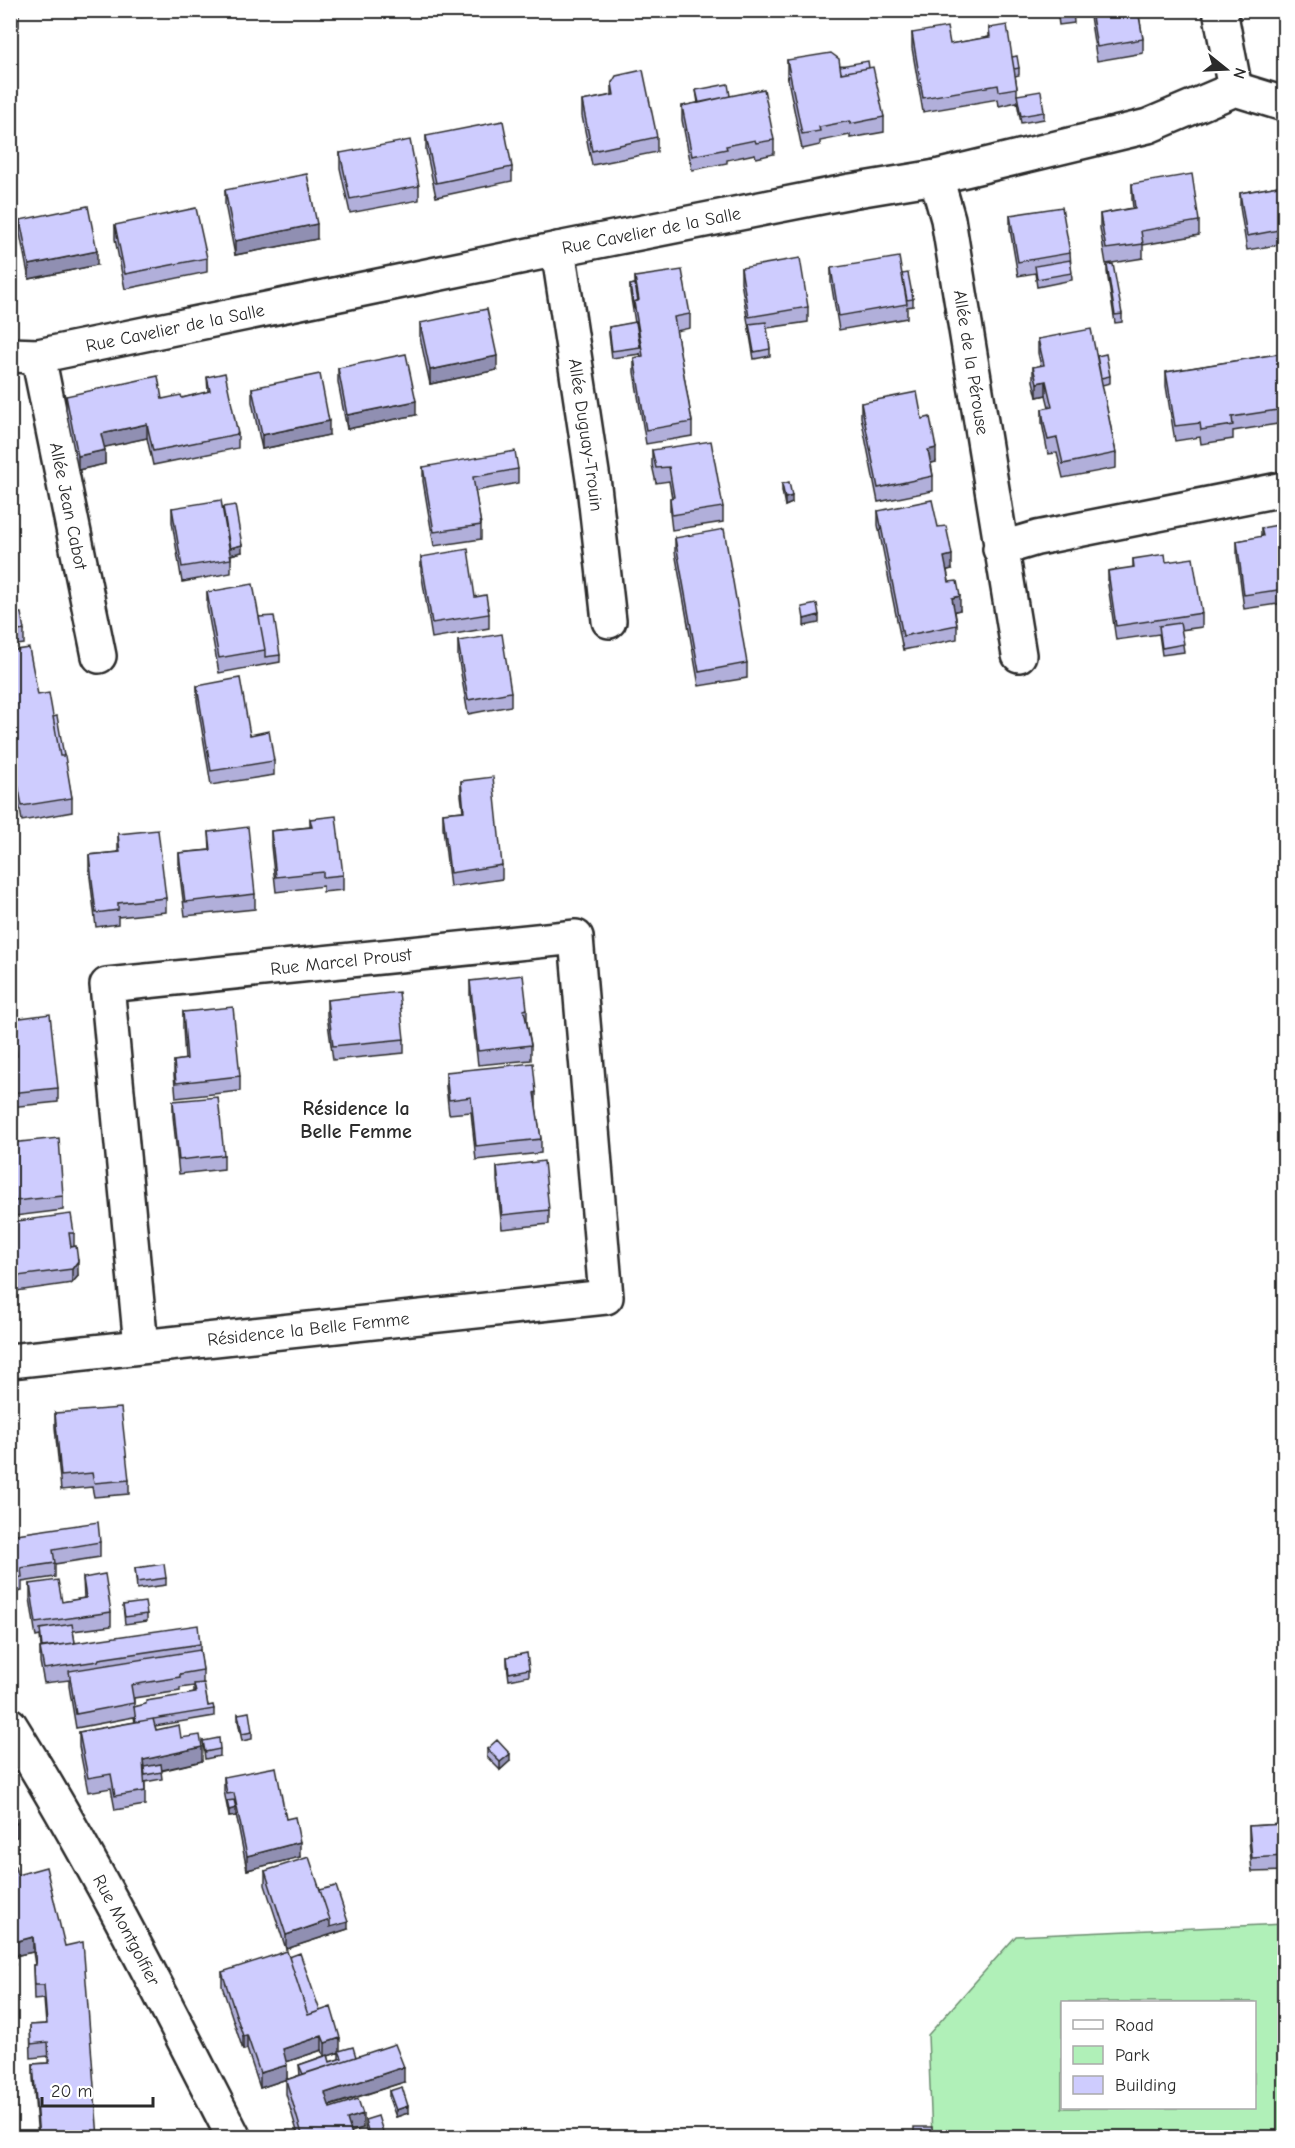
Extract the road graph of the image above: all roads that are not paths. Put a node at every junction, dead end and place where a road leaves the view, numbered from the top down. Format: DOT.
graph roads {
  1 [pos="1220,10"];
  2 [pos="1234,89"];
  3 [pos="1284,104"];
  4 [pos="936,177"];
  5 [pos="558,249"];
  6 [pos="24,356"];
  7 [pos="1284,489"];
  8 [pos="1000,549"];
  9 [pos="609,621"];
  10 [pos="1019,655"];
  11 [pos="99,656"];
  12 [pos="606,1297"];
  13 [pos="141,1346"];
  14 [pos="10,1361"];
  15 [pos="10,1725"];
  16 [pos="234,2138"];
  1 -- 2 [label="street"];
  2 -- 3 [label="street"];
  2 -- 4 [label="street, Rue Cavelier de la Salle"];
  4 -- 5 [label="street, Rue Cavelier de la Salle"];
  4 -- 8 [label="street, Allée de la Pérouse"];
  5 -- 6 [label="street, Rue Cavelier de la Salle"];
  5 -- 9 [label="street, Allée Duguay-Trouin"];
  6 -- 11 [label="street, Allée Jean Cabot"];
  7 -- 8 [label="street"];
  8 -- 10 [label="street, Allée de la Pérouse"];
  12 -- 13 [label="street, Résidence la Belle Femme"];
  12 -- 13 [label="street, Rue Marcel Proust"];
  13 -- 14 [label="street, Résidence la Belle Femme"];
  15 -- 16 [label="street, Rue Montgolfier"];
}
